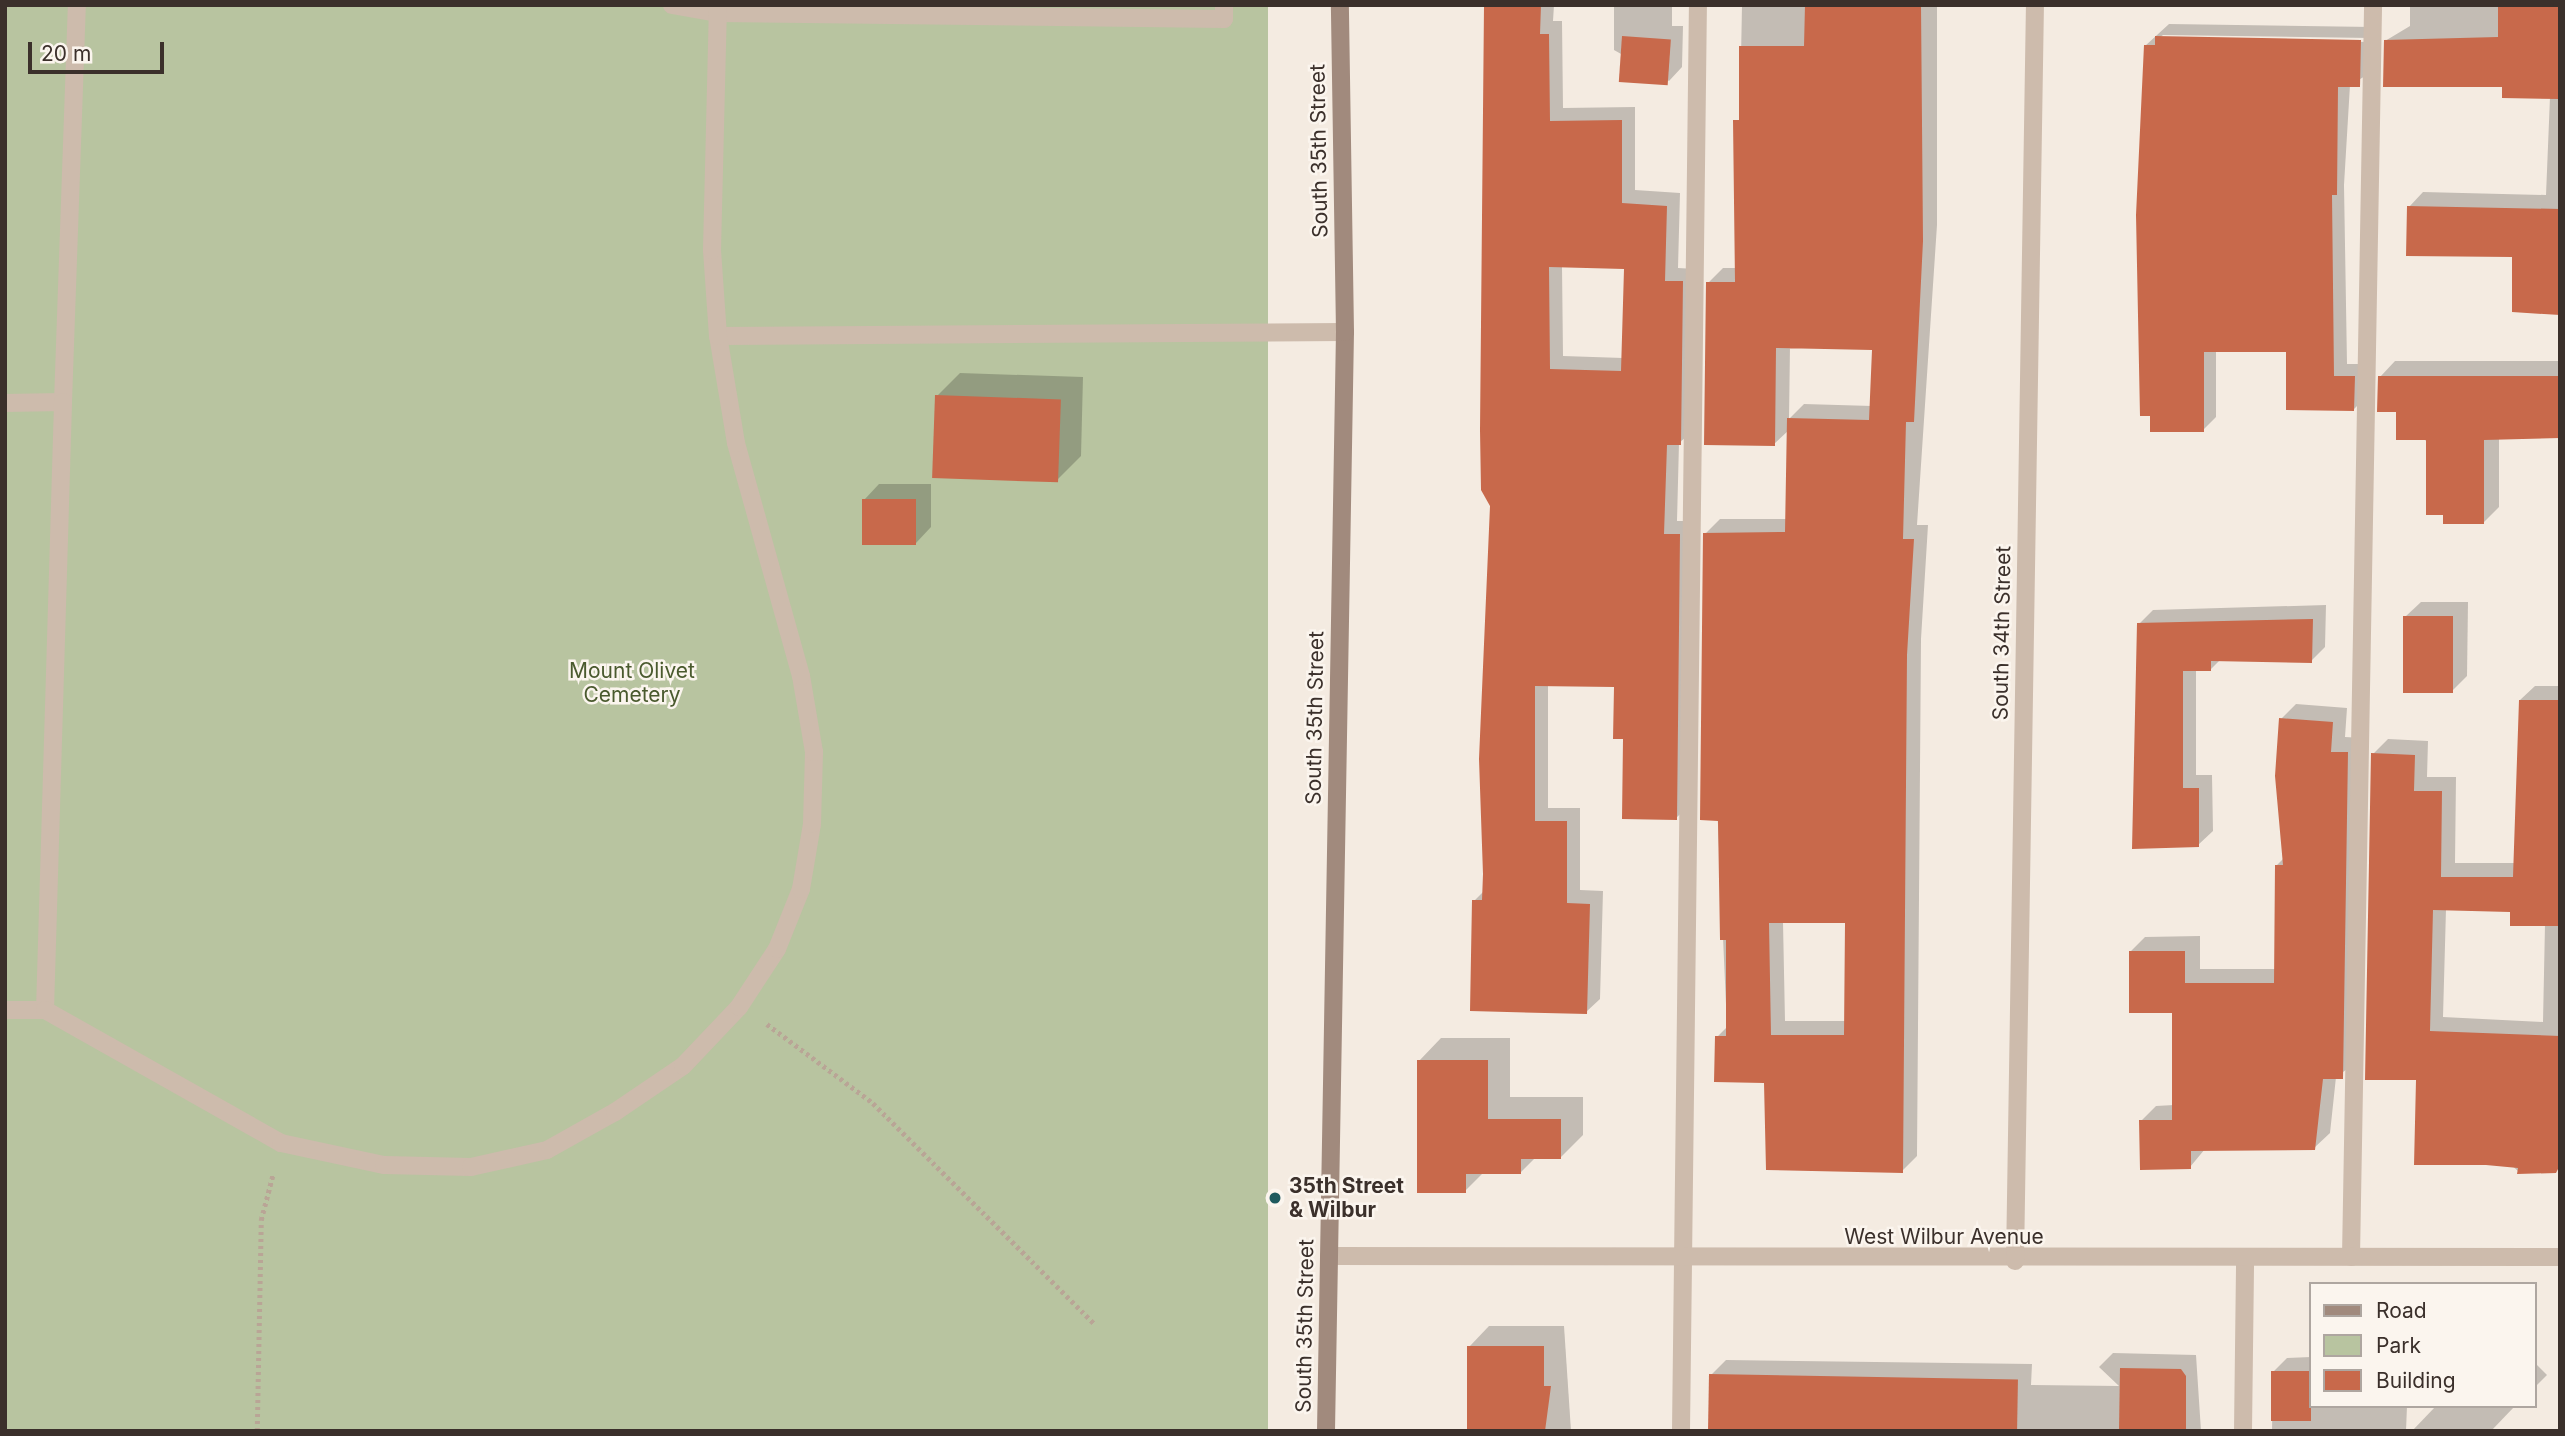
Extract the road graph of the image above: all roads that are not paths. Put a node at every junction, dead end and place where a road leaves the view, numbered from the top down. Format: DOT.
graph roads {
  1 [pos="77,5"];
  2 [pos="672,5"];
  3 [pos="1224,5"];
  4 [pos="1340,5"];
  5 [pos="1698,5"];
  6 [pos="2035,5"];
  7 [pos="2373,5"];
  8 [pos="718,9"];
  9 [pos="1345,332"];
  10 [pos="718,336"];
  11 [pos="63,402"];
  12 [pos="5,403"];
  13 [pos="5,1010"];
  14 [pos="45,1010"];
  15 [pos="1329,1256"];
  16 [pos="2351,1257"];
  17 [pos="2560,1257"];
  18 [pos="2245,1258"];
  19 [pos="1684,1259"];
  20 [pos="2015,1261"];
  21 [pos="1326,1431"];
  22 [pos="1681,1431"];
  23 [pos="2243,1431"];
  1 -- 11 [label="street"];
  2 -- 8 [label="street"];
  3 -- 8 [label="street"];
  4 -- 9 [label="main road, South 35th Street"];
  5 -- 19 [label="street"];
  6 -- 20 [label="street, South 34th Street"];
  7 -- 16 [label="street"];
  8 -- 10 [label="street"];
  9 -- 10 [label="street"];
  9 -- 15 [label="main road, South 35th Street"];
  10 -- 14 [label="street"];
  11 -- 12 [label="street"];
  11 -- 14 [label="street"];
  13 -- 14 [label="street"];
  15 -- 19 [label="street, West Wilbur Avenue"];
  15 -- 21 [label="main road, South 35th Street"];
  16 -- 17 [label="street, West Wilbur Avenue"];
  16 -- 18 [label="street, West Wilbur Avenue"];
  18 -- 20 [label="street, West Wilbur Avenue"];
  18 -- 23 [label="street"];
  19 -- 20 [label="street, West Wilbur Avenue"];
  19 -- 22 [label="street"];
}
